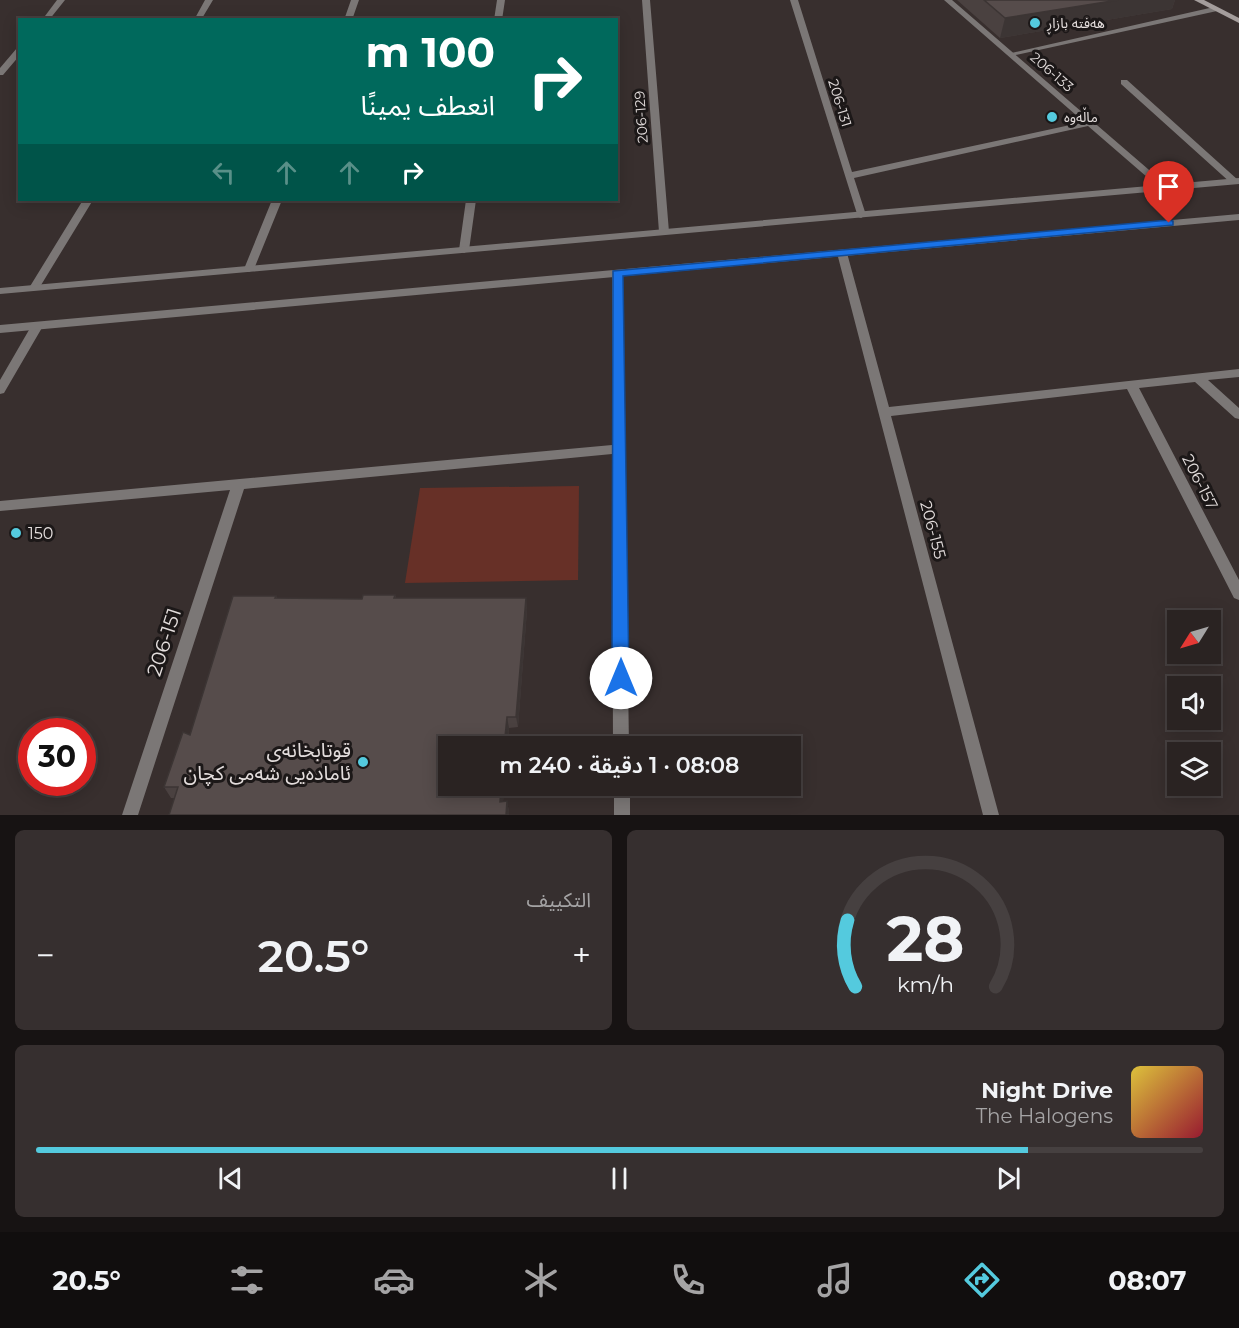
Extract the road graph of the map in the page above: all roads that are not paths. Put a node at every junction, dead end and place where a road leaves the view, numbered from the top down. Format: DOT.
graph roads {
  1 [pos="61,0"];
  2 [pos="209,0"];
  3 [pos="355,0"];
  4 [pos="501,0"];
  5 [pos="646,0"];
  6 [pos="794,0"];
  7 [pos="948,0"];
  8 [pos="1197,0"];
  9 [pos="1214,9"];
  10 [pos="47,18"];
  11 [pos="198,18"];
  12 [pos="349,18"];
  13 [pos="498,18"];
  14 [pos="1239,21"];
  15 [pos="18,52"];
  16 [pos="1011,54"];
  17 [pos="0,74"];
  18 [pos="1124,82"];
  19 [pos="1090,123"];
  20 [pos="849,176"];
  21 [pos="1237,182"];
  22 [pos="1165,188"];
  23 [pos="87,201"];
  24 [pos="277,201"];
  25 [pos="471,201"];
  26 [pos="861,215"];
  27 [pos="1239,217"];
  28 [pos="664,232"];
  29 [pos="464,250"];
  30 [pos="842,253"];
  31 [pos="249,269"];
  32 [pos="617,273"];
  33 [pos="34,288"];
  34 [pos="0,291"];
  35 [pos="37,326"];
  36 [pos="0,329"];
  37 [pos="1239,373"];
  38 [pos="1198,378"];
  39 [pos="1131,385"];
  40 [pos="0,390"];
  41 [pos="884,412"];
  42 [pos="1239,415"];
  43 [pos="619,448"];
  44 [pos="239,483"];
  45 [pos="0,506"];
  46 [pos="1239,594"];
  47 [pos="621,736"];
  48 [pos="622,796"];
  49 [pos="129,815"];
  50 [pos="622,815"];
  51 [pos="992,815"];
  1 -- 10 [label="street"];
  2 -- 11 [label="street"];
  3 -- 12 [label="street"];
  4 -- 13 [label="street"];
  5 -- 28 [label="street, 206-129"];
  6 -- 20 [label="street, 206-131"];
  7 -- 16 [label="street, 206-133"];
  8 -- 9 [label="main road"];
  9 -- 14 [label="main road"];
  9 -- 16 [label="street"];
  15 -- 17 [label="street"];
  16 -- 19 [label="street, 206-133"];
  18 -- 21 [label="street"];
  19 -- 20 [label="street"];
  19 -- 22 [label="street, 206-133"];
  20 -- 26 [label="street, 206-131"];
  21 -- 22 [label="street"];
  22 -- 26 [label="street"];
  23 -- 33 [label="street"];
  24 -- 31 [label="street"];
  25 -- 29 [label="street"];
  26 -- 28 [label="street"];
  27 -- 30 [label="street"];
  28 -- 29 [label="street"];
  29 -- 31 [label="street"];
  30 -- 32 [label="street"];
  30 -- 41 [label="street, 206-155"];
  31 -- 33 [label="street"];
  32 -- 35 [label="street"];
  32 -- 43 [label="street"];
  33 -- 34 [label="street"];
  35 -- 36 [label="street"];
  35 -- 40 [label="street"];
  37 -- 38 [label="street"];
  38 -- 39 [label="street"];
  38 -- 42 [label="street"];
  39 -- 41 [label="street"];
  39 -- 46 [label="street, 206-157"];
  41 -- 51 [label="street, 206-155"];
  43 -- 44 [label="street"];
  43 -- 47 [label="street"];
  44 -- 45 [label="street"];
  44 -- 49 [label="street, 206-151"];
  48 -- 50 [label="street"];
}
